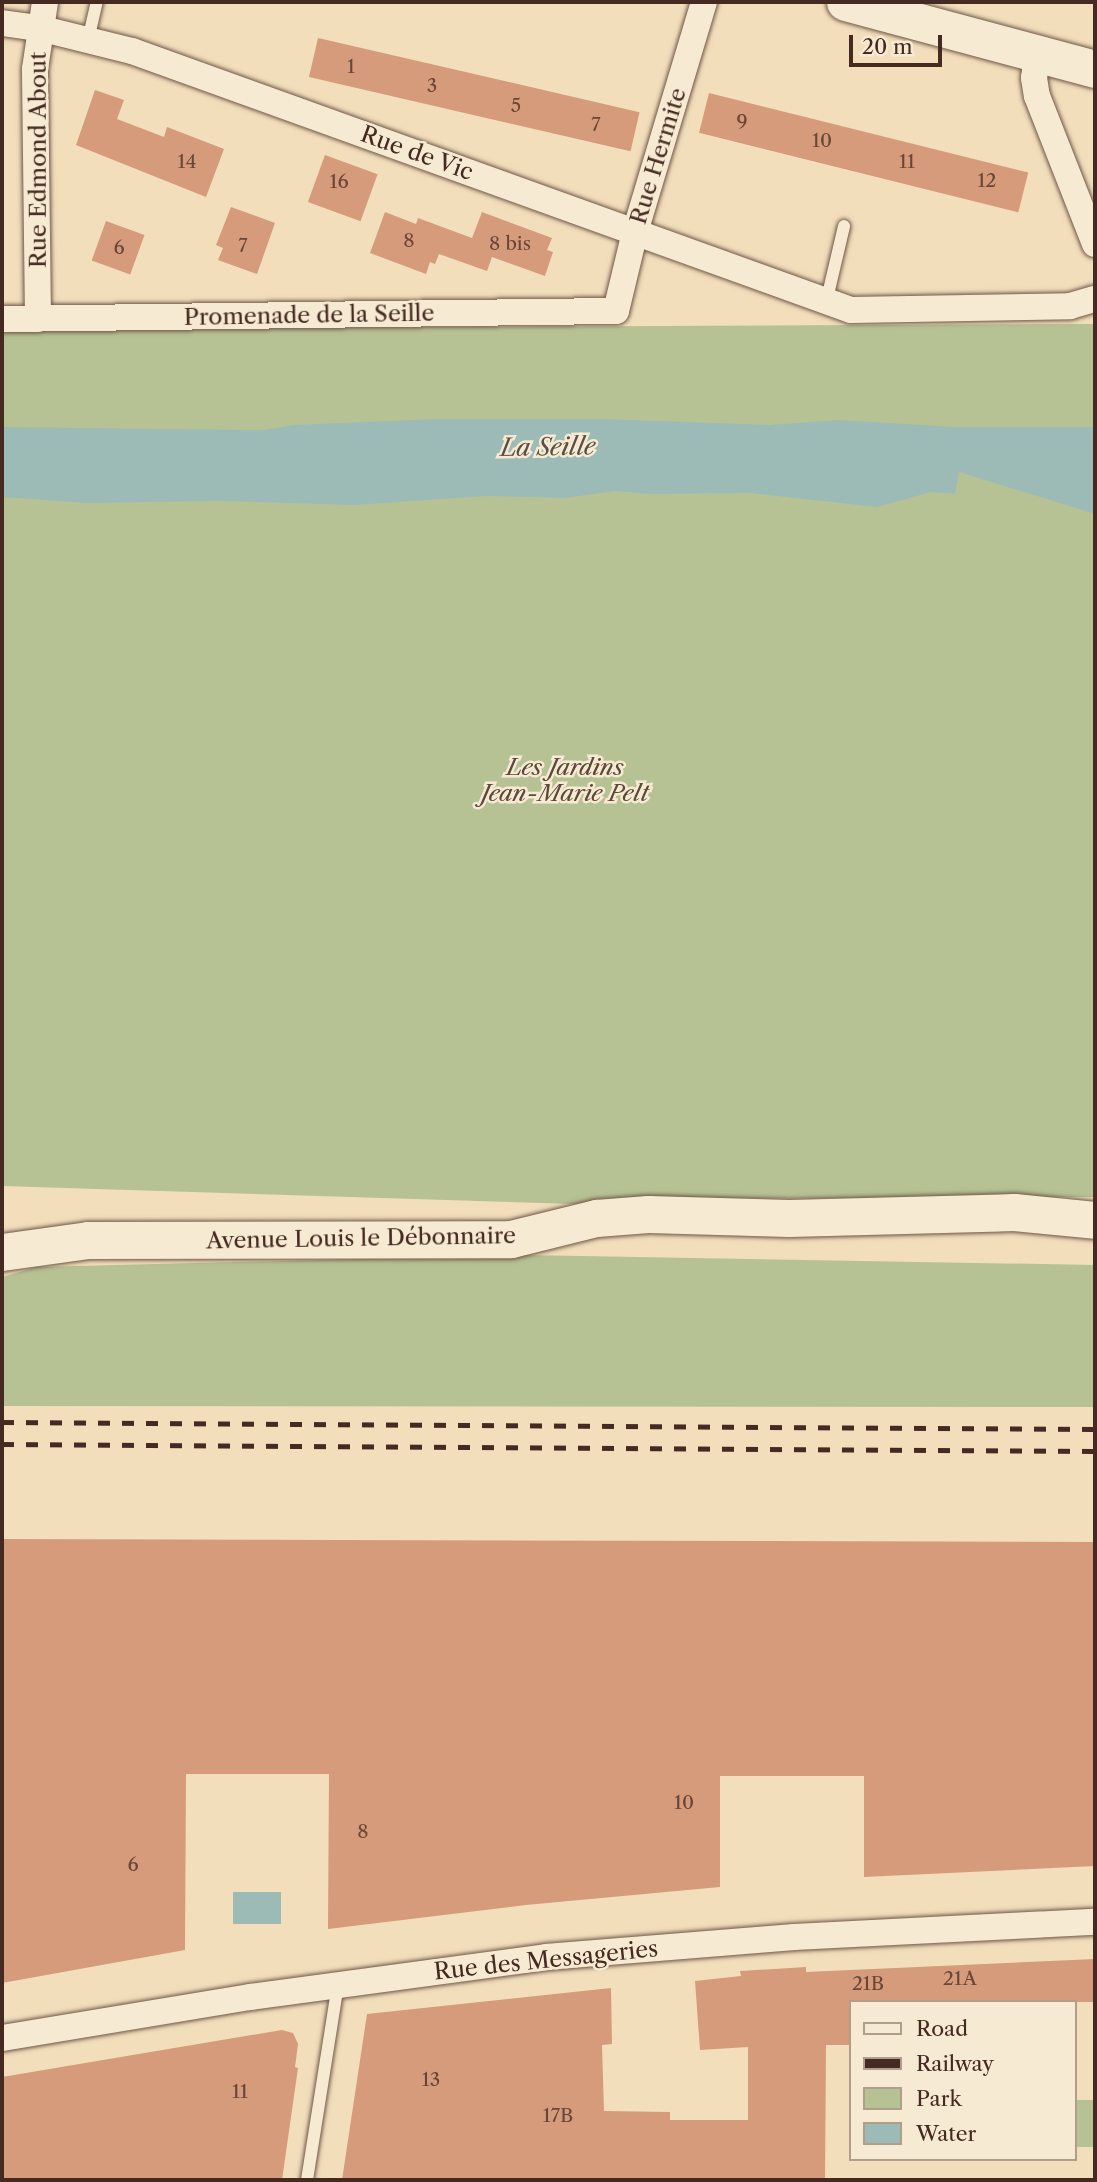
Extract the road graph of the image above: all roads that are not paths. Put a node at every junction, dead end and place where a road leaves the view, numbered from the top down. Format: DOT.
graph roads {
  1 [pos="45,2"];
  2 [pos="97,2"];
  3 [pos="704,2"];
  4 [pos="845,2"];
  5 [pos="894,8"];
  6 [pos="2,23"];
  7 [pos="39,28"];
  8 [pos="88,40"];
  9 [pos="1038,54"];
  10 [pos="1095,69"];
  11 [pos="844,226"];
  12 [pos="635,232"];
  13 [pos="1095,244"];
  14 [pos="1095,299"];
  15 [pos="826,303"];
  16 [pos="616,311"];
  17 [pos="2,319"];
  18 [pos="38,319"];
  19 [pos="1095,1220"];
  20 [pos="2,1252"];
  21 [pos="1095,1922"];
  22 [pos="338,1985"];
  23 [pos="2,2038"];
  24 [pos="307,2180"];
  1 -- 7 [label="street, Rue Edmond About"];
  2 -- 8 [label="lane"];
  3 -- 12 [label="street, Rue Hermite"];
  4 -- 5 [label="street"];
  5 -- 9 [label="street"];
  6 -- 7 [label="street, Rue de Vic"];
  7 -- 8 [label="street, Rue de Vic"];
  7 -- 18 [label="street, Rue Edmond About"];
  8 -- 12 [label="street, Rue de Vic"];
  9 -- 10 [label="street"];
  9 -- 13 [label="street"];
  11 -- 15 [label="lane"];
  12 -- 15 [label="street, Rue de Vic"];
  12 -- 16 [label="street, Rue Hermite"];
  14 -- 15 [label="street"];
  16 -- 18 [label="street, Promenade de la Seille"];
  17 -- 18 [label="street, Promenade de la Seille"];
  19 -- 20 [label="street, Avenue Louis le Débonnaire"];
  21 -- 22 [label="street, Rue des Messageries"];
  22 -- 23 [label="street, Rue des Messageries"];
  22 -- 24 [label="lane"];
}
